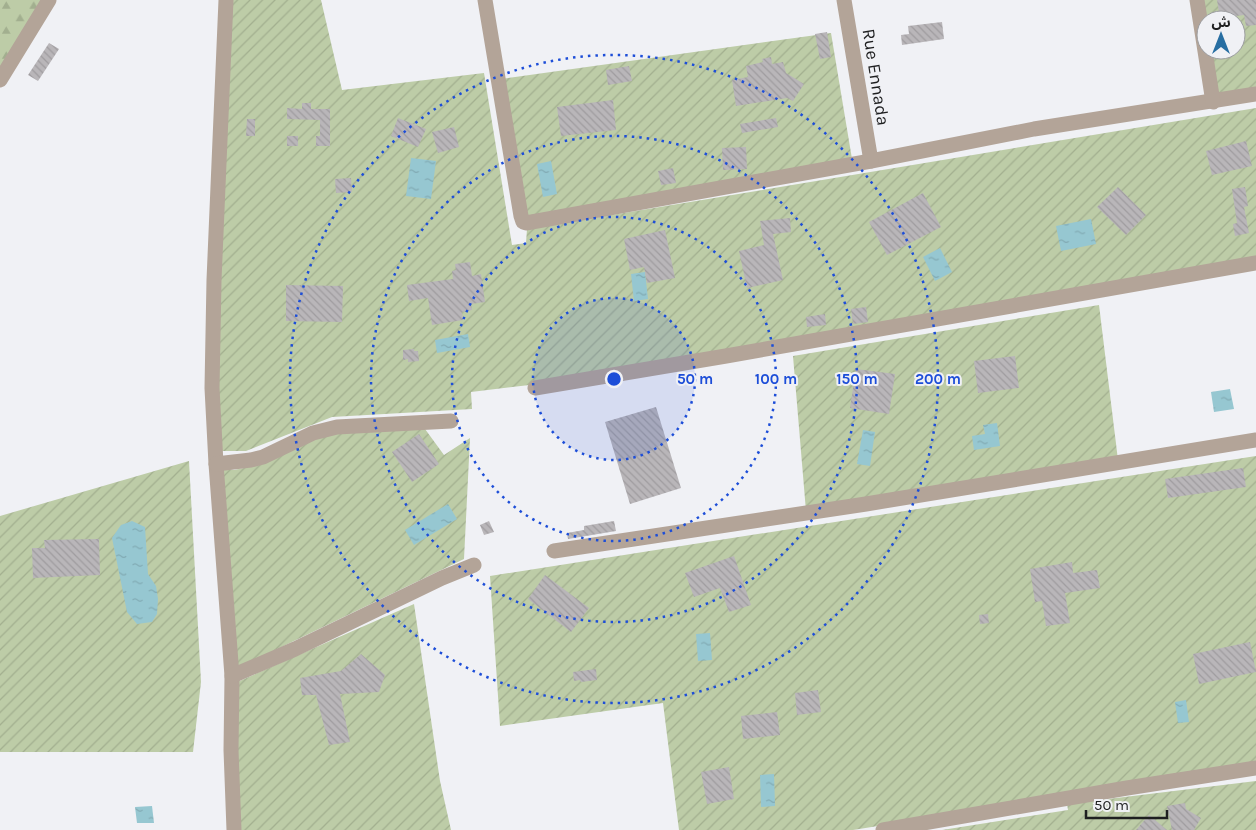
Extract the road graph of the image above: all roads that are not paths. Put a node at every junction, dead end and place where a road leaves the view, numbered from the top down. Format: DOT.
graph roads {
  1 [pos="49,0"];
  2 [pos="226,0"];
  3 [pos="484,0"];
  4 [pos="844,0"];
  5 [pos="1197,0"];
  6 [pos="0,80"];
  7 [pos="1256,94"];
  8 [pos="1213,102"];
  9 [pos="871,161"];
  10 [pos="1256,263"];
  11 [pos="536,388"];
  12 [pos="451,421"];
  13 [pos="1256,440"];
  14 [pos="216,464"];
  15 [pos="554,551"];
  16 [pos="474,565"];
  17 [pos="232,676"];
  18 [pos="1256,768"];
  19 [pos="234,830"];
  20 [pos="883,830"];
  1 -- 6 [label="street"];
  2 -- 14 [label="street"];
  3 -- 9 [label="street"];
  4 -- 9 [label="street, Rue Ennada"];
  5 -- 8 [label="street"];
  7 -- 8 [label="street"];
  8 -- 9 [label="street"];
  10 -- 11 [label="street"];
  12 -- 14 [label="street"];
  13 -- 15 [label="street"];
  14 -- 17 [label="street"];
  16 -- 17 [label="street"];
  17 -- 19 [label="street"];
  18 -- 20 [label="street"];
}
